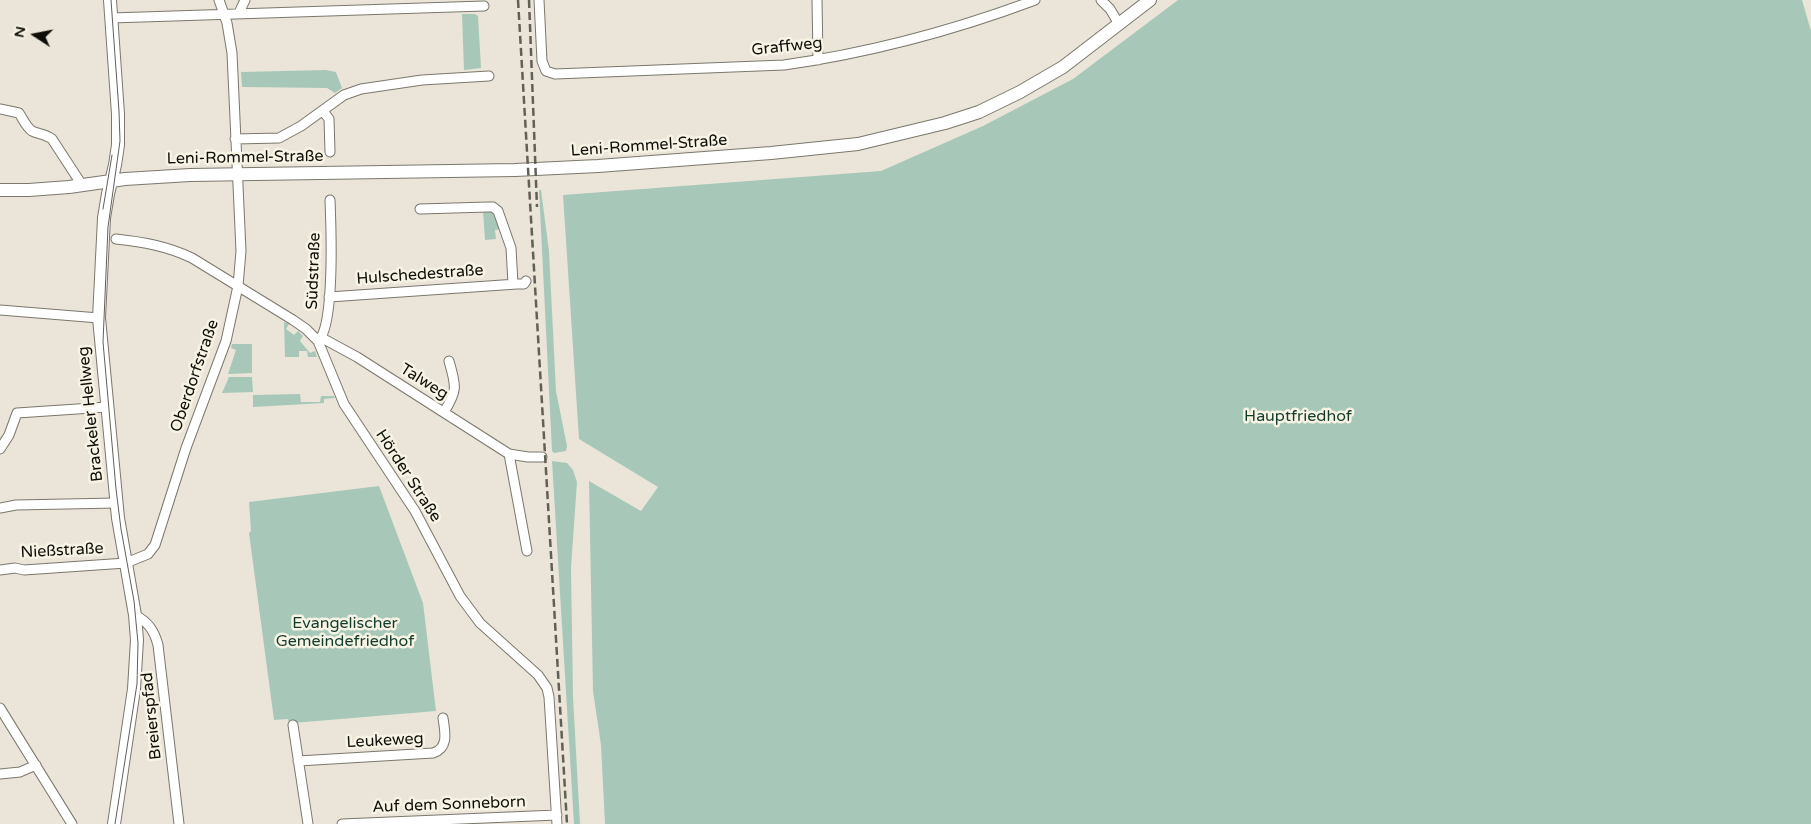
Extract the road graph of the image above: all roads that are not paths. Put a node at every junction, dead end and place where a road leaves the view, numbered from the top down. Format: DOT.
graph roads {
  1 [pos="110,0"];
  2 [pos="219,0"];
  3 [pos="245,0"];
  4 [pos="539,0"];
  5 [pos="817,0"];
  6 [pos="1035,0"];
  7 [pos="1101,0"];
  8 [pos="1150,0"];
  9 [pos="430,4"];
  10 [pos="484,6"];
  11 [pos="238,13"];
  12 [pos="223,14"];
  13 [pos="111,18"];
  14 [pos="1119,24"];
  15 [pos="818,60"];
  16 [pos="490,76"];
  17 [pos="0,109"];
  18 [pos="323,111"];
  19 [pos="235,139"];
  20 [pos="330,152"];
  21 [pos="237,174"];
  22 [pos="111,181"];
  23 [pos="82,185"];
  24 [pos="0,190"];
  25 [pos="330,200"];
  26 [pos="420,209"];
  27 [pos="116,239"];
  28 [pos="526,281"];
  29 [pos="513,284"];
  30 [pos="238,286"];
  31 [pos="330,297"];
  32 [pos="0,310"];
  33 [pos="99,318"];
  34 [pos="320,340"];
  35 [pos="449,361"];
  36 [pos="107,407"];
  37 [pos="444,412"];
  38 [pos="0,449"];
  39 [pos="509,454"];
  40 [pos="542,457"];
  41 [pos="116,503"];
  42 [pos="0,508"];
  43 [pos="527,551"];
  44 [pos="126,563"];
  45 [pos="0,570"];
  46 [pos="135,615"];
  47 [pos="0,708"];
  48 [pos="443,718"];
  49 [pos="293,725"];
  50 [pos="298,761"];
  51 [pos="36,765"];
  52 [pos="0,774"];
  53 [pos="557,820"];
  54 [pos="72,824"];
  55 [pos="114,824"];
  56 [pos="179,824"];
  57 [pos="308,824"];
  58 [pos="342,824"];
  1 -- 13 [label="main road, Brackeler Hellweg"];
  2 -- 12 [label="street, Oberdorfstraße"];
  3 -- 11 [label="street"];
  4 -- 15 [label="street, Graffweg"];
  5 -- 15 [label="street"];
  6 -- 15 [label="street, Graffweg"];
  7 -- 14 [label="street"];
  8 -- 14 [label="main road, Leni-Rommel-Straße"];
  9 -- 10 [label="street"];
  9 -- 11 [label="street"];
  11 -- 12 [label="street"];
  12 -- 13 [label="street"];
  12 -- 19 [label="street, Oberdorfstraße"];
  13 -- 22 [label="main road, Brackeler Hellweg"];
  14 -- 21 [label="main road, Leni-Rommel-Straße"];
  16 -- 18 [label="street"];
  17 -- 23 [label="street"];
  18 -- 19 [label="street"];
  18 -- 20 [label="street"];
  19 -- 21 [label="street, Oberdorfstraße"];
  21 -- 22 [label="main road, Leni-Rommel-Straße"];
  21 -- 30 [label="street, Oberdorfstraße"];
  22 -- 23 [label="main road, Leni-Rommel-Straße"];
  22 -- 33 [label="main road, Brackeler Hellweg"];
  23 -- 24 [label="main road, Leni-Rommel-Straße"];
  25 -- 31 [label="street, Südstraße"];
  26 -- 29 [label="street"];
  27 -- 30 [label="street, Hörder Straße"];
  28 -- 29 [label="street, Hulschedestraße"];
  29 -- 31 [label="street, Hulschedestraße"];
  30 -- 34 [label="street, Hörder Straße"];
  30 -- 44 [label="street, Oberdorfstraße"];
  31 -- 34 [label="street, Südstraße"];
  32 -- 33 [label="street"];
  33 -- 36 [label="main road, Brackeler Hellweg"];
  34 -- 37 [label="street, Talweg"];
  34 -- 53 [label="street, Hörder Straße"];
  35 -- 37 [label="street"];
  36 -- 38 [label="street"];
  36 -- 41 [label="main road, Brackeler Hellweg"];
  37 -- 39 [label="street, Talweg"];
  39 -- 40 [label="street, Talweg"];
  39 -- 43 [label="street"];
  41 -- 42 [label="street"];
  41 -- 44 [label="main road, Brackeler Hellweg"];
  44 -- 45 [label="street, Nießstraße"];
  44 -- 46 [label="main road, Brackeler Hellweg"];
  46 -- 55 [label="main road, Brackeler Hellweg"];
  46 -- 56 [label="street, Breierspfad"];
  47 -- 51 [label="street"];
  48 -- 50 [label="street, Leukeweg"];
  49 -- 50 [label="street"];
  50 -- 57 [label="street"];
  51 -- 52 [label="street"];
  51 -- 54 [label="street"];
  53 -- 58 [label="street, Auf dem Sonneborn"];
}
